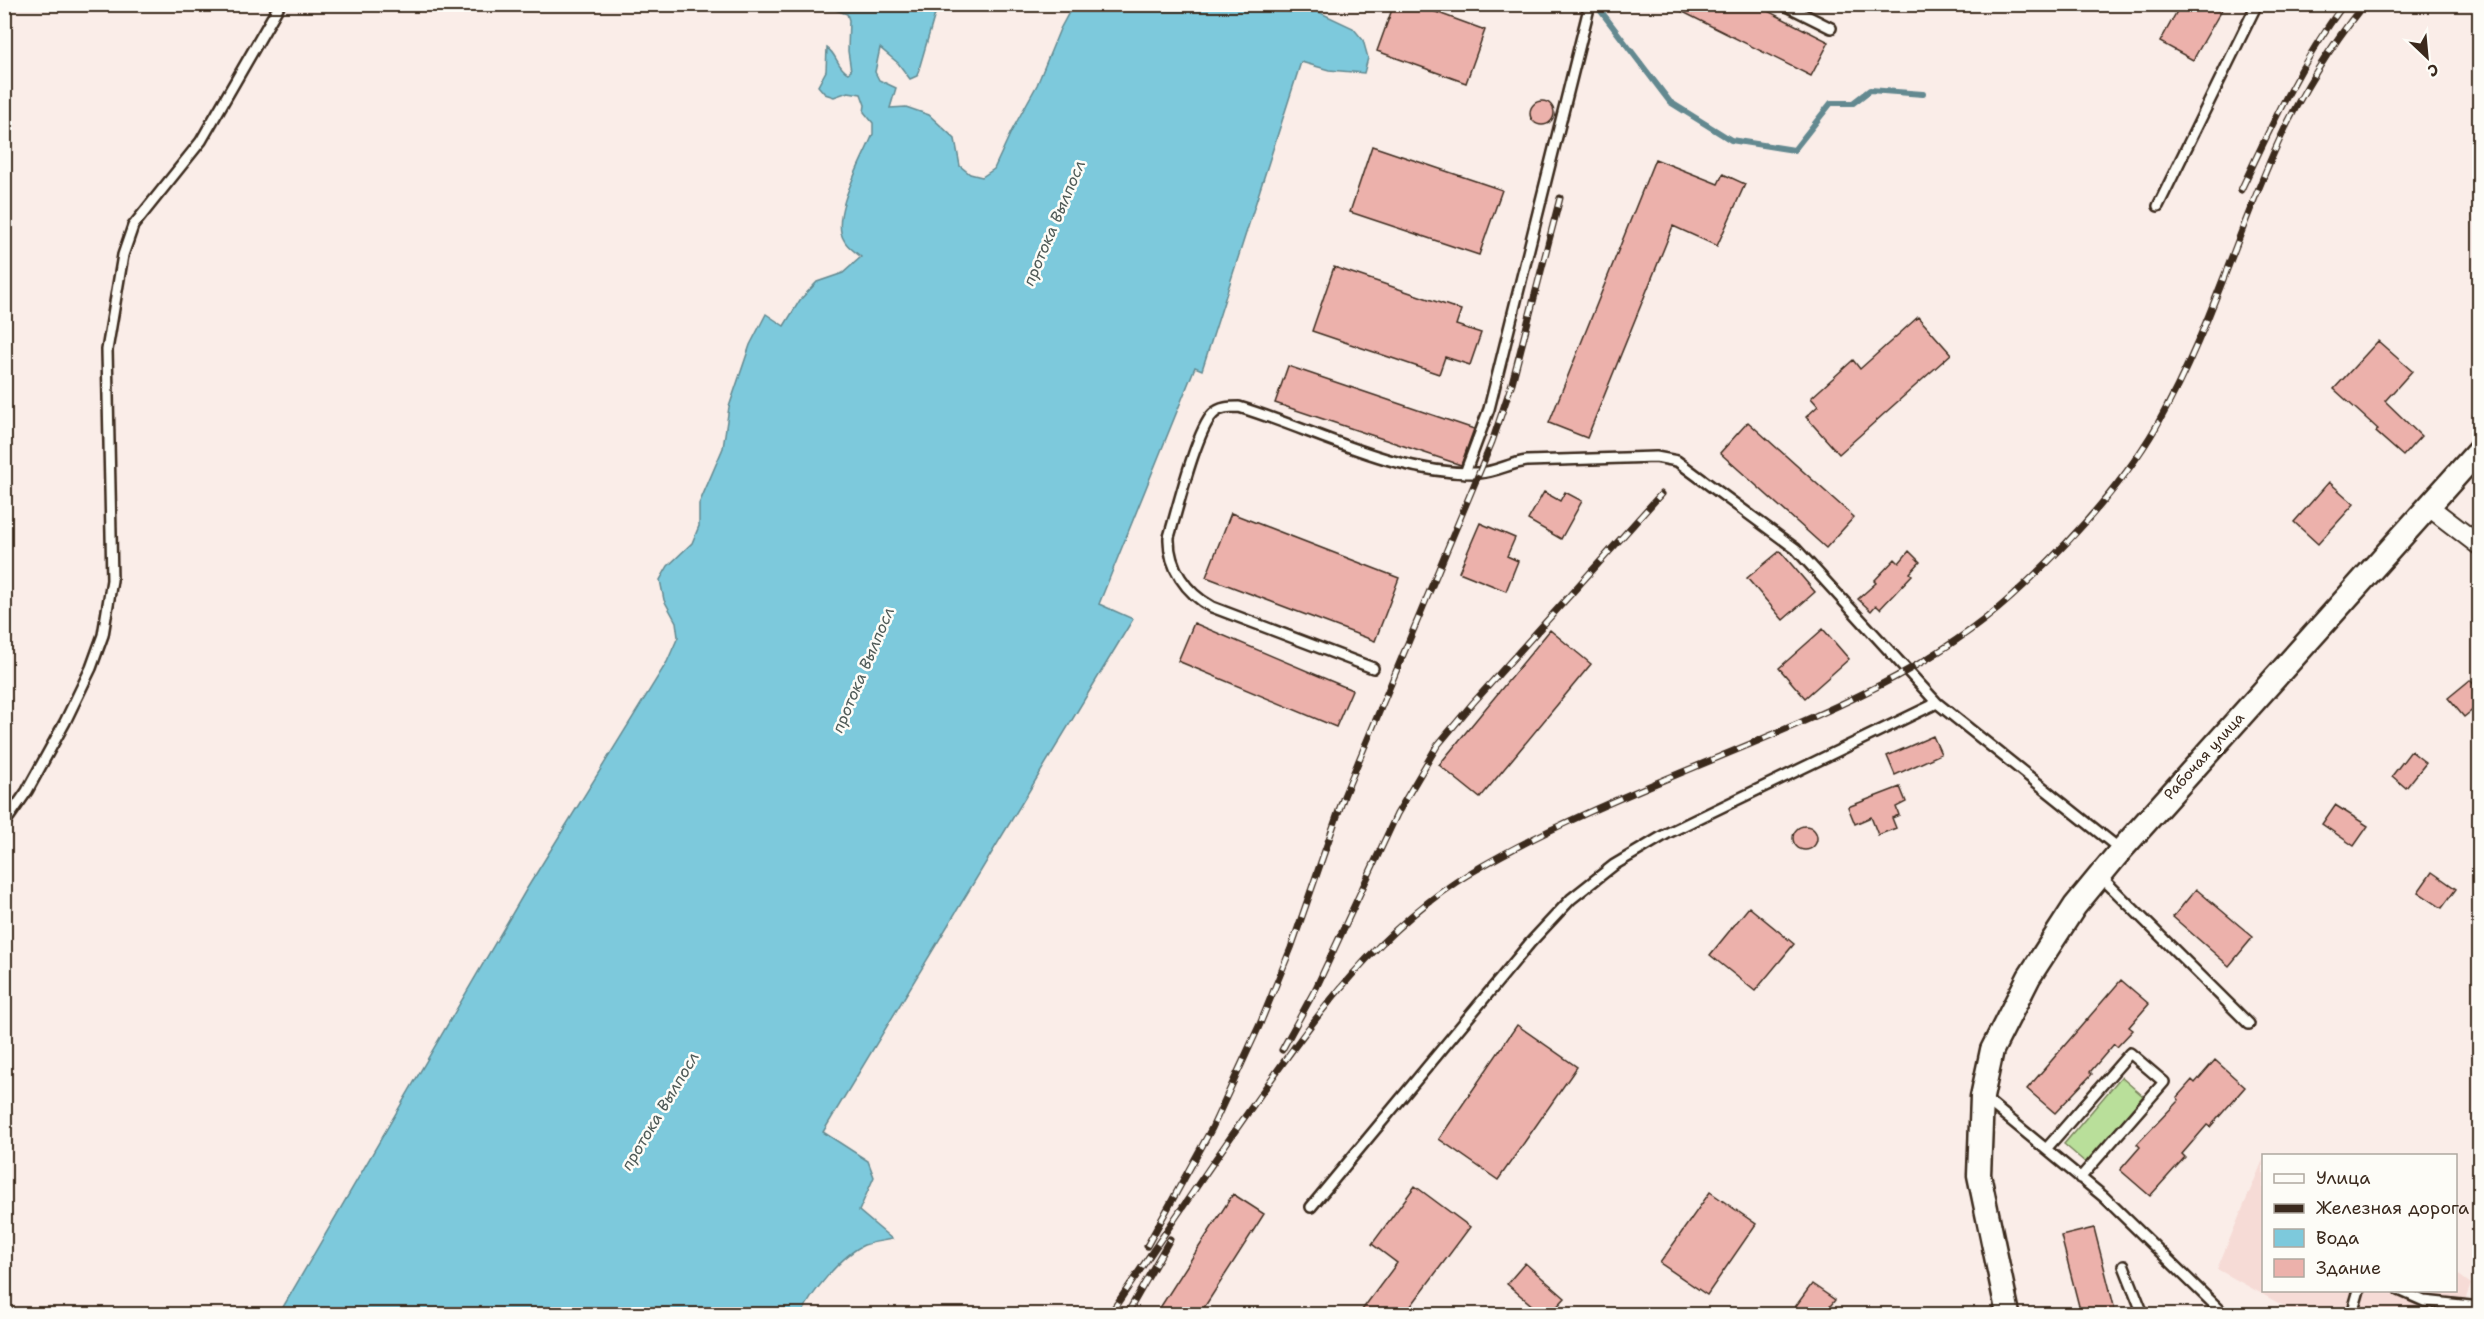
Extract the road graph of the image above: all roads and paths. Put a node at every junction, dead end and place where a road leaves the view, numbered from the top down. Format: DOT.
graph roads {
  1 [pos="280,4"];
  2 [pos="1590,4"];
  3 [pos="1783,4"];
  4 [pos="2257,4"];
  5 [pos="1831,28"];
  6 [pos="2158,206"];
  7 [pos="2480,449"];
  8 [pos="1465,473"];
  9 [pos="2428,506"];
  10 [pos="2480,546"];
  11 [pos="1373,668"];
  12 [pos="1937,703"];
  13 [pos="4,824"];
  14 [pos="2121,850"];
  15 [pos="2100,876"];
  16 [pos="2249,1024"];
  17 [pos="1982,1097"];
  18 [pos="2046,1149"];
  19 [pos="2080,1178"];
  20 [pos="1311,1207"];
  21 [pos="2124,1266"];
  22 [pos="2358,1292"];
  23 [pos="2404,1292"];
  24 [pos="2480,1307"];
  25 [pos="2219,1313"];
  26 [pos="2008,1314"];
  27 [pos="2143,1314"];
  28 [pos="2352,1314"];
  1 -- 13 [label="lane"];
  2 -- 8 [label="lane"];
  3 -- 5 [label="lane"];
  4 -- 6 [label="lane"];
  7 -- 9 [label="street, Рабочая улица"];
  8 -- 11 [label="lane"];
  8 -- 12 [label="lane"];
  9 -- 10 [label="street"];
  9 -- 14 [label="street, Рабочая улица"];
  12 -- 14 [label="lane"];
  12 -- 20 [label="lane"];
  14 -- 15 [label="street, Рабочая улица"];
  15 -- 16 [label="lane"];
  15 -- 17 [label="street, Рабочая улица"];
  17 -- 18 [label="lane"];
  17 -- 26 [label="street, Рабочая улица"];
  18 -- 19 [label="lane"];
  18 -- 19 [label="lane"];
  19 -- 25 [label="lane"];
  21 -- 27 [label="lane"];
  22 -- 28 [label="lane"];
  23 -- 24 [label="lane"];
}
